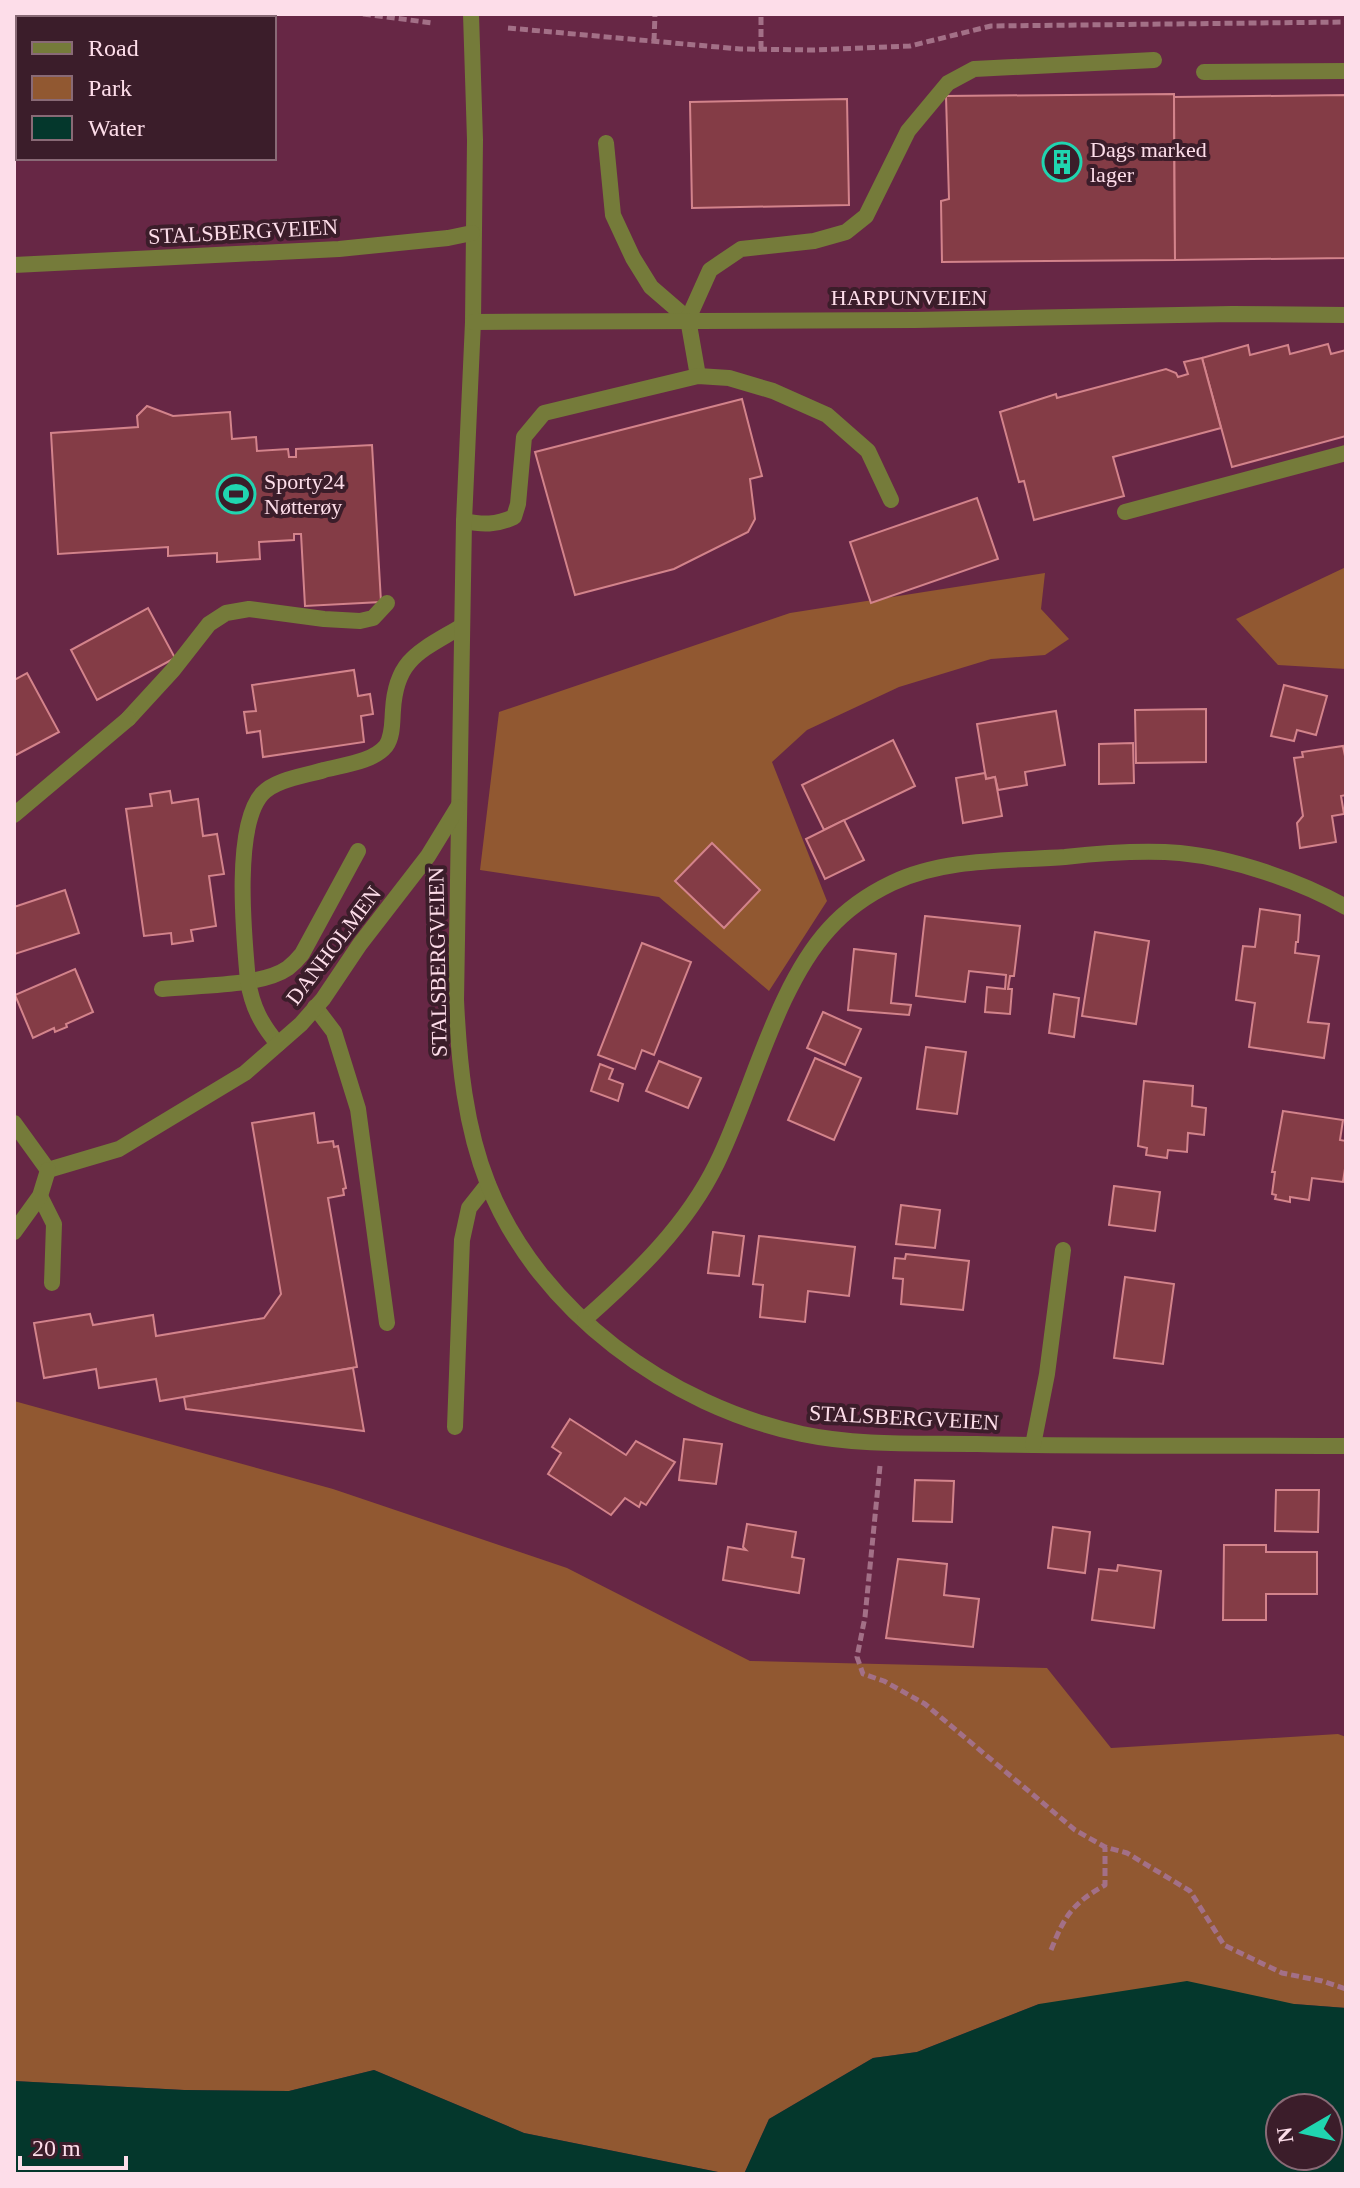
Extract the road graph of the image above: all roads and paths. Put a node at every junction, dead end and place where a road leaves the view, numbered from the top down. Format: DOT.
graph roads {
  1 [pos="363,14"];
  2 [pos="471,14"];
  3 [pos="655,14"];
  4 [pos="761,14"];
  5 [pos="1346,22"];
  6 [pos="433,23"];
  7 [pos="508,28"];
  8 [pos="654,41"];
  9 [pos="761,49"];
  10 [pos="1154,60"];
  11 [pos="1346,71"];
  12 [pos="1204,72"];
  13 [pos="606,143"];
  14 [pos="472,233"];
  15 [pos="14,265"];
  16 [pos="1346,315"];
  17 [pos="688,319"];
  18 [pos="473,322"];
  19 [pos="698,376"];
  20 [pos="1346,453"];
  21 [pos="891,500"];
  22 [pos="1125,512"];
  23 [pos="464,521"];
  24 [pos="387,603"];
  25 [pos="462,626"];
  26 [pos="458,806"];
  27 [pos="14,815"];
  28 [pos="358,851"];
  29 [pos="1346,907"];
  30 [pos="248,981"];
  31 [pos="162,989"];
  32 [pos="315,1007"];
  33 [pos="278,1044"];
  34 [pos="14,1123"];
  35 [pos="48,1170"];
  36 [pos="488,1184"];
  37 [pos="40,1196"];
  38 [pos="14,1232"];
  39 [pos="1063,1250"];
  40 [pos="52,1283"];
  41 [pos="585,1319"];
  42 [pos="387,1323"];
  43 [pos="455,1427"];
  44 [pos="882,1441"];
  45 [pos="1033,1445"];
  46 [pos="1346,1446"];
  47 [pos="1105,1847"];
  48 [pos="1051,1950"];
  49 [pos="1346,1989"];
  1 -- 6 [label="path"];
  2 -- 14 [label="street, STALSBERGVEIEN"];
  3 -- 8 [label="path"];
  4 -- 9 [label="path"];
  5 -- 9 [label="path"];
  7 -- 8 [label="path"];
  8 -- 9 [label="path"];
  10 -- 17 [label="street"];
  11 -- 12 [label="street"];
  13 -- 17 [label="street"];
  14 -- 15 [label="street, STALSBERGVEIEN"];
  14 -- 18 [label="street, STALSBERGVEIEN"];
  16 -- 17 [label="street, HARPUNVEIEN"];
  17 -- 18 [label="street, HARPUNVEIEN"];
  17 -- 19 [label="street"];
  18 -- 23 [label="street, STALSBERGVEIEN"];
  19 -- 21 [label="street"];
  19 -- 23 [label="street"];
  20 -- 22 [label="street"];
  23 -- 25 [label="street, STALSBERGVEIEN"];
  24 -- 27 [label="street"];
  25 -- 26 [label="street, STALSBERGVEIEN"];
  25 -- 30 [label="street"];
  26 -- 32 [label="street, DANHOLMEN"];
  26 -- 36 [label="street, STALSBERGVEIEN"];
  28 -- 30 [label="street"];
  29 -- 41 [label="street"];
  30 -- 31 [label="street"];
  30 -- 33 [label="street"];
  32 -- 33 [label="street, DANHOLMEN"];
  32 -- 42 [label="street"];
  33 -- 35 [label="street, DANHOLMEN"];
  34 -- 35 [label="street"];
  35 -- 37 [label="street"];
  36 -- 41 [label="street, STALSBERGVEIEN"];
  36 -- 43 [label="street"];
  37 -- 38 [label="street"];
  37 -- 40 [label="street"];
  39 -- 45 [label="street"];
  41 -- 44 [label="street, STALSBERGVEIEN"];
  44 -- 45 [label="street, STALSBERGVEIEN"];
  44 -- 47 [label="path"];
  45 -- 46 [label="street, STALSBERGVEIEN"];
  47 -- 48 [label="path"];
  47 -- 49 [label="path"];
}
